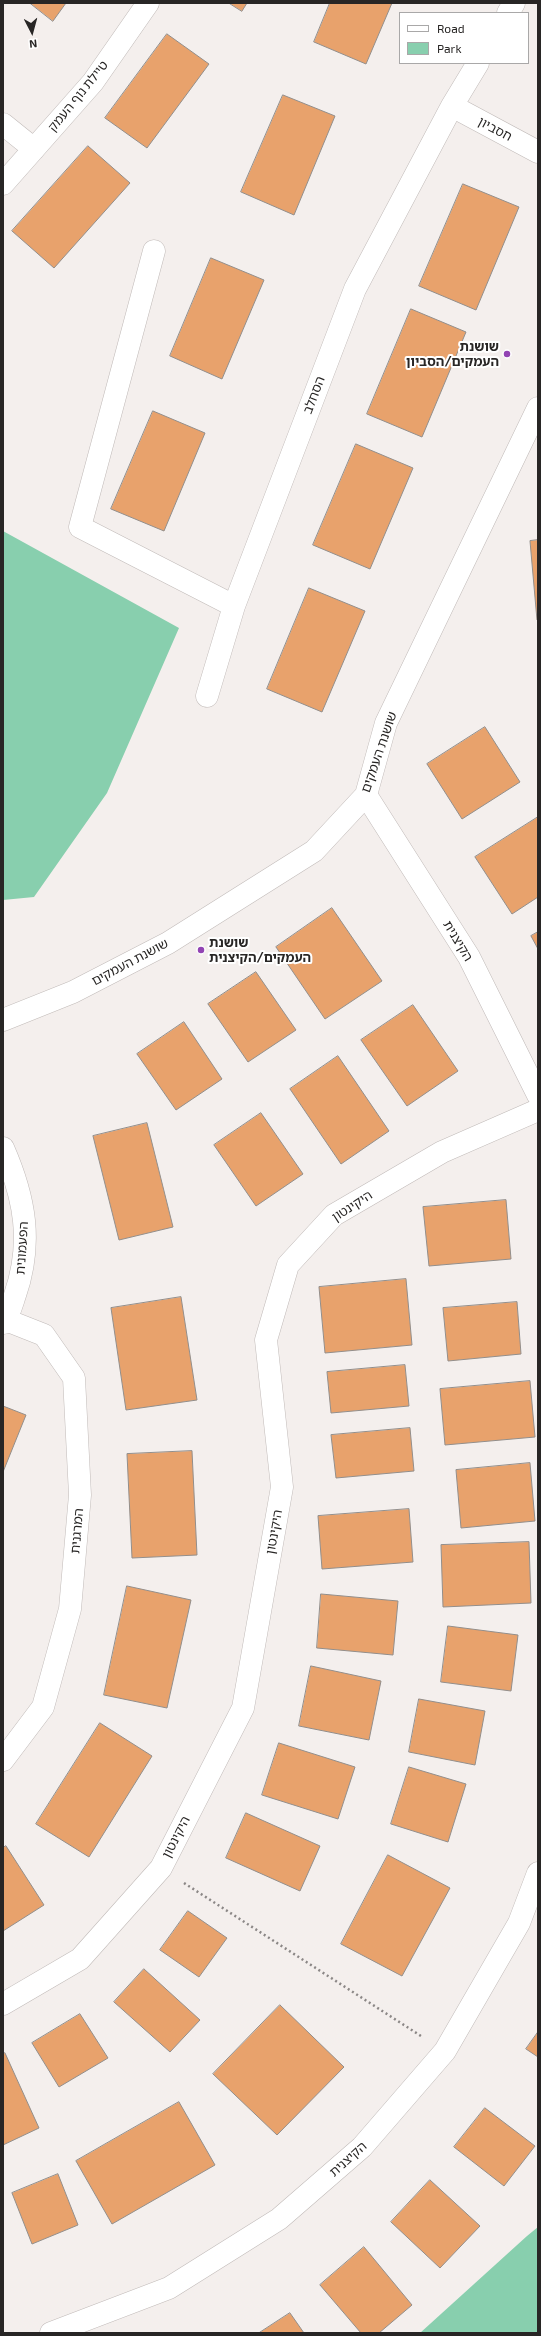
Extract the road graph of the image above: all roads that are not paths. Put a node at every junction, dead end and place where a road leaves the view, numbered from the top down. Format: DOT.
graph roads {
  1 [pos="148,3"];
  2 [pos="514,3"];
  3 [pos="509,12"];
  4 [pos="477,64"];
  5 [pos="452,106"];
  6 [pos="3,124"];
  7 [pos="34,149"];
  8 [pos="538,152"];
  9 [pos="3,184"];
  10 [pos="154,251"];
  11 [pos="538,408"];
  12 [pos="234,606"];
  13 [pos="207,696"];
  14 [pos="366,795"];
  15 [pos="3,1020"];
  16 [pos="538,1095"];
  17 [pos="538,1110"];
  18 [pos="3,1148"];
  19 [pos="4,1322"];
  20 [pos="3,1760"];
  21 [pos="538,1873"];
  22 [pos="3,2004"];
  23 [pos="52,2333"];
  1 -- 7 [label="street, טיילת נוף העמק"];
  2 -- 3 [label="street"];
  4 -- 5 [label="street, הסחלב"];
  5 -- 8 [label="street, חסביון"];
  5 -- 12 [label="street, הסחלב"];
  6 -- 7 [label="street"];
  7 -- 9 [label="street, טיילת נוף העמק"];
  10 -- 12 [label="street"];
  11 -- 14 [label="street, שושנת העמקים"];
  12 -- 13 [label="street, הסחלב"];
  14 -- 15 [label="street, שושנת העמקים"];
  14 -- 16 [label="street, הקיצנית"];
  17 -- 22 [label="street, היקינטון"];
  18 -- 19 [label="street, הפעמונית"];
  19 -- 20 [label="street, המרגנית"];
  21 -- 23 [label="street, הקיצנית"];
}
